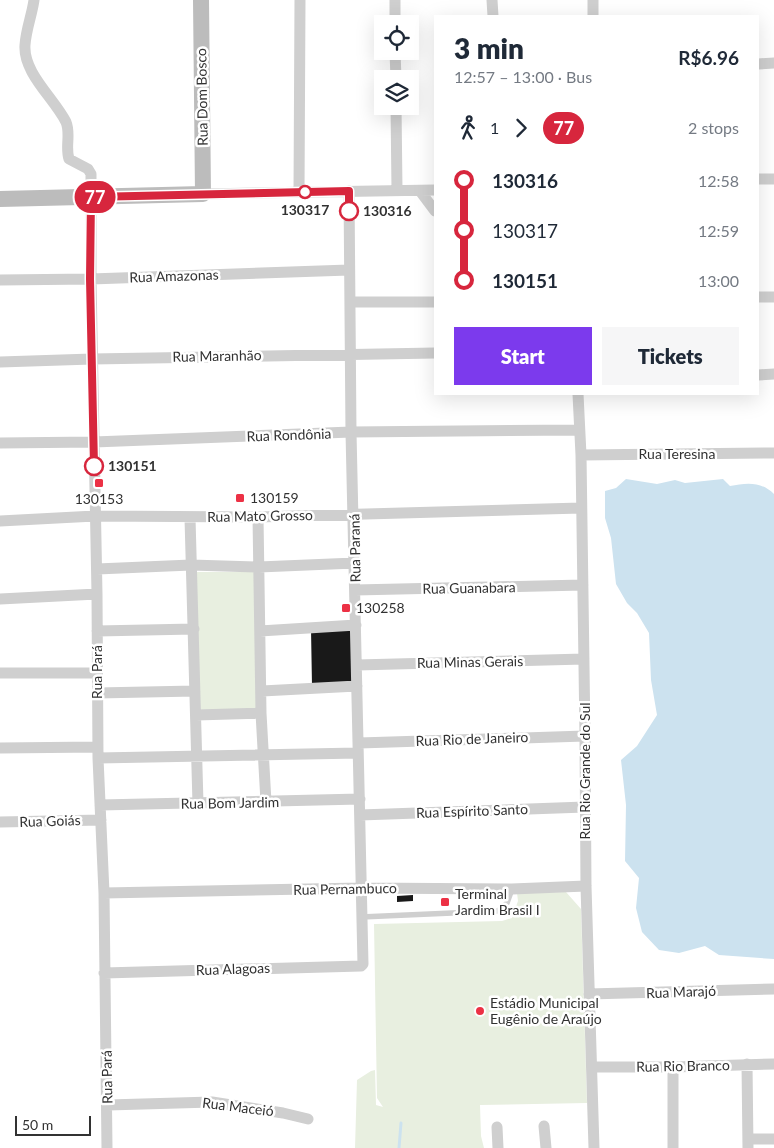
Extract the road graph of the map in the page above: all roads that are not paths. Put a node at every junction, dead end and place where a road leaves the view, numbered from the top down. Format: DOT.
graph roads {
  1 [pos="34,0"];
  2 [pos="201,0"];
  3 [pos="300,0"];
  4 [pos="395,0"];
  5 [pos="492,0"];
  6 [pos="593,0"];
  7 [pos="395,15"];
  8 [pos="493,15"];
  9 [pos="593,15"];
  10 [pos="774,63"];
  11 [pos="759,64"];
  12 [pos="396,115"];
  13 [pos="759,179"];
  14 [pos="774,179"];
  15 [pos="397,190"];
  16 [pos="434,190"];
  17 [pos="349,191"];
  18 [pos="420,191"];
  19 [pos="299,192"];
  20 [pos="203,194"];
  21 [pos="91,197"];
  22 [pos="0,199"];
  23 [pos="434,210"];
  24 [pos="349,270"];
  25 [pos="90,279"];
  26 [pos="0,280"];
  27 [pos="759,297"];
  28 [pos="774,297"];
  29 [pos="351,302"];
  30 [pos="434,302"];
  31 [pos="434,353"];
  32 [pos="352,354"];
  33 [pos="92,359"];
  34 [pos="0,362"];
  35 [pos="774,374"];
  36 [pos="759,375"];
  37 [pos="578,395"];
  38 [pos="578,430"];
  39 [pos="351,432"];
  40 [pos="94,442"];
  41 [pos="0,443"];
  42 [pos="774,453"];
  43 [pos="581,455"];
  44 [pos="580,508"];
  45 [pos="354,514"];
  46 [pos="95,516"];
  47 [pos="258,516"];
  48 [pos="190,518"];
  49 [pos="0,521"];
  50 [pos="355,563"];
  51 [pos="191,565"];
  52 [pos="259,567"];
  53 [pos="96,569"];
  54 [pos="583,585"];
  55 [pos="356,590"];
  56 [pos="97,594"];
  57 [pos="0,599"];
  58 [pos="356,625"];
  59 [pos="194,629"];
  60 [pos="97,631"];
  61 [pos="260,631"];
  62 [pos="584,659"];
  63 [pos="357,665"];
  64 [pos="0,673"];
  65 [pos="97,673"];
  66 [pos="357,686"];
  67 [pos="262,691"];
  68 [pos="195,692"];
  69 [pos="98,693"];
  70 [pos="261,713"];
  71 [pos="196,715"];
  72 [pos="586,736"];
  73 [pos="0,748"];
  74 [pos="358,748"];
  75 [pos="98,752"];
  76 [pos="196,755"];
  77 [pos="264,755"];
  78 [pos="360,799"];
  79 [pos="266,802"];
  80 [pos="198,804"];
  81 [pos="100,805"];
  82 [pos="585,807"];
  83 [pos="360,815"];
  84 [pos="101,820"];
  85 [pos="0,822"];
  86 [pos="586,886"];
  87 [pos="361,888"];
  88 [pos="512,889"];
  89 [pos="104,893"];
  90 [pos="362,916"];
  91 [pos="363,965"];
  92 [pos="104,973"];
  93 [pos="774,989"];
  94 [pos="589,994"];
  95 [pos="747,1064"];
  96 [pos="774,1064"];
  97 [pos="592,1067"];
  98 [pos="673,1067"];
  99 [pos="108,1105"];
  100 [pos="308,1119"];
  101 [pos="544,1126"];
  102 [pos="497,1127"];
  103 [pos="774,1139"];
  104 [pos="748,1144"];
  105 [pos="107,1148"];
  106 [pos="498,1148"];
  107 [pos="546,1148"];
  108 [pos="594,1148"];
  109 [pos="673,1148"];
  1 -- 21 [label="street, Rua Pará"];
  2 -- 20 [label="street, Rua Dom Bosco"];
  3 -- 19 [label="street"];
  4 -- 7 [label="street"];
  5 -- 8 [label="street"];
  6 -- 9 [label="street"];
  10 -- 11 [label="street"];
  12 -- 15 [label="street"];
  13 -- 14 [label="street"];
  15 -- 17 [label="street"];
  15 -- 18 [label="street"];
  16 -- 18 [label="street"];
  17 -- 19 [label="street"];
  17 -- 24 [label="street, Rua Paraná"];
  18 -- 23 [label="street"];
  19 -- 20 [label="street"];
  20 -- 21 [label="street"];
  21 -- 22 [label="street"];
  21 -- 25 [label="street, Rua Pará"];
  24 -- 25 [label="street, Rua Amazonas"];
  24 -- 29 [label="street, Rua Paraná"];
  25 -- 26 [label="street, Rua Amazonas"];
  25 -- 33 [label="street, Rua Pará"];
  27 -- 28 [label="street"];
  29 -- 30 [label="street"];
  29 -- 32 [label="street, Rua Paraná"];
  31 -- 32 [label="street, Rua Maranhão"];
  32 -- 33 [label="street, Rua Maranhão"];
  32 -- 39 [label="street, Rua Paraná"];
  33 -- 34 [label="street, Rua Maranhão"];
  33 -- 40 [label="street, Rua Pará"];
  35 -- 36 [label="street"];
  37 -- 38 [label="street, Rua Rio Grande do Sul"];
  38 -- 39 [label="street, Rua Rondônia"];
  38 -- 43 [label="street, Rua Rio Grande do Sul"];
  39 -- 40 [label="street, Rua Rondônia"];
  39 -- 45 [label="street, Rua Paraná"];
  40 -- 41 [label="street, Rua Rondônia"];
  40 -- 46 [label="street, Rua Pará"];
  42 -- 43 [label="street, Rua Teresina"];
  43 -- 44 [label="street, Rua Rio Grande do Sul"];
  44 -- 45 [label="street, Rua Mato Grosso"];
  44 -- 54 [label="street, Rua Rio Grande do Sul"];
  45 -- 47 [label="street, Rua Mato Grosso"];
  45 -- 50 [label="street, Rua Paraná"];
  46 -- 48 [label="street, Rua Mato Grosso"];
  46 -- 49 [label="street, Rua Mato Grosso"];
  46 -- 53 [label="street, Rua Pará"];
  47 -- 48 [label="street, Rua Mato Grosso"];
  47 -- 52 [label="street"];
  48 -- 51 [label="street"];
  50 -- 52 [label="street"];
  50 -- 55 [label="street, Rua Paraná"];
  51 -- 52 [label="street"];
  51 -- 53 [label="street"];
  51 -- 59 [label="street"];
  52 -- 61 [label="street"];
  53 -- 56 [label="street, Rua Pará"];
  54 -- 55 [label="street, Rua Guanabara"];
  54 -- 62 [label="street, Rua Rio Grande do Sul"];
  55 -- 58 [label="street, Rua Paraná"];
  56 -- 57 [label="street"];
  56 -- 60 [label="street, Rua Pará"];
  58 -- 61 [label="street"];
  58 -- 63 [label="street, Rua Paraná"];
  59 -- 60 [label="street"];
  59 -- 68 [label="street"];
  60 -- 65 [label="street, Rua Pará"];
  61 -- 67 [label="street"];
  62 -- 63 [label="street, Rua Minas Gerais"];
  62 -- 72 [label="street, Rua Rio Grande do Sul"];
  63 -- 66 [label="street, Rua Paraná"];
  64 -- 65 [label="street"];
  65 -- 69 [label="street, Rua Pará"];
  66 -- 67 [label="street"];
  66 -- 74 [label="street, Rua Paraná"];
  67 -- 70 [label="street"];
  68 -- 69 [label="street"];
  68 -- 71 [label="street"];
  69 -- 75 [label="street, Rua Pará"];
  70 -- 71 [label="street"];
  70 -- 77 [label="street"];
  71 -- 76 [label="street"];
  72 -- 74 [label="street, Rua Rio de Janeiro"];
  72 -- 82 [label="street, Rua Rio Grande do Sul"];
  73 -- 75 [label="street, Rua Rio de Janeiro"];
  74 -- 77 [label="street, Rua Rio de Janeiro"];
  74 -- 78 [label="street, Rua Paraná"];
  75 -- 76 [label="street, Rua Rio de Janeiro"];
  75 -- 81 [label="street, Rua Pará"];
  76 -- 77 [label="street, Rua Rio de Janeiro"];
  76 -- 80 [label="street"];
  77 -- 79 [label="street"];
  78 -- 79 [label="street, Rua Bom Jardim"];
  78 -- 83 [label="street, Rua Paraná"];
  79 -- 80 [label="street, Rua Bom Jardim"];
  80 -- 81 [label="street, Rua Bom Jardim"];
  81 -- 84 [label="street, Rua Pará"];
  82 -- 83 [label="street, Rua Espírito Santo"];
  82 -- 86 [label="street, Rua Rio Grande do Sul"];
  83 -- 87 [label="street, Rua Paraná"];
  84 -- 85 [label="street, Rua Goiás"];
  84 -- 89 [label="street, Rua Pará"];
  86 -- 88 [label="street, Rua Pernambuco"];
  86 -- 94 [label="street, Rua Rio Grande do Sul"];
  87 -- 88 [label="street, Rua Pernambuco"];
  87 -- 89 [label="street, Rua Pernambuco"];
  87 -- 90 [label="street, Rua Paraná"];
  88 -- 90 [label="lane"];
  89 -- 92 [label="street, Rua Pará"];
  90 -- 91 [label="street, Rua Paraná"];
  91 -- 92 [label="street, Rua Alagoas"];
  92 -- 99 [label="street, Rua Pará"];
  93 -- 94 [label="street, Rua Marajó"];
  94 -- 97 [label="street, Rua Rio Grande do Sul"];
  95 -- 96 [label="street, Rua Rio Branco"];
  95 -- 98 [label="street, Rua Rio Branco"];
  95 -- 104 [label="street"];
  97 -- 98 [label="street, Rua Rio Branco"];
  97 -- 108 [label="street, Rua Rio Grande do Sul"];
  98 -- 109 [label="street"];
  99 -- 100 [label="street, Rua Maceió"];
  99 -- 105 [label="street, Rua Pará"];
  101 -- 107 [label="street"];
  102 -- 106 [label="street"];
  103 -- 104 [label="street"];
}
